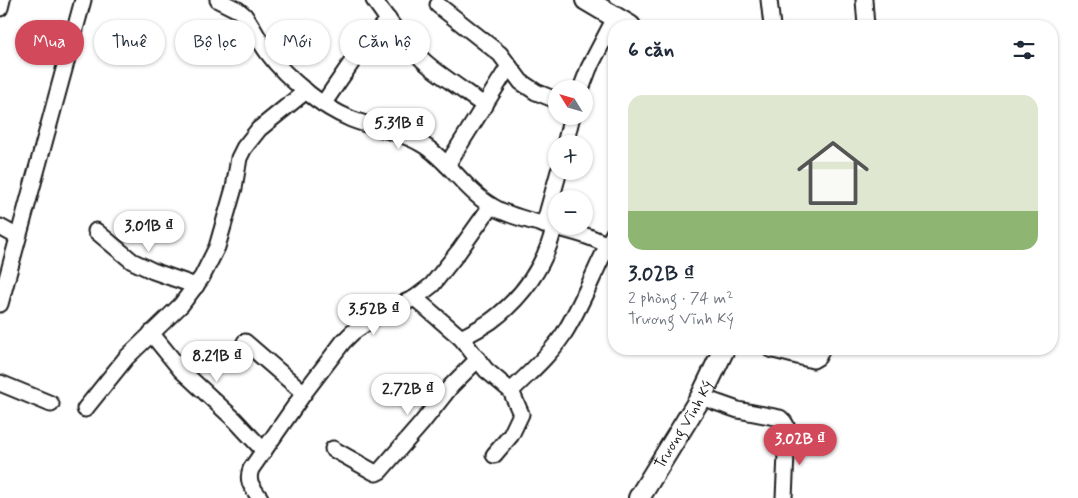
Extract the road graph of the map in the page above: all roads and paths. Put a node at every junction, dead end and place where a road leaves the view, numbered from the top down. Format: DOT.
graph roads {
  1 [pos="2,0"];
  2 [pos="83,0"];
  3 [pos="218,0"];
  4 [pos="374,0"];
  5 [pos="586,0"];
  6 [pos="769,0"];
  7 [pos="864,0"];
  8 [pos="438,5"];
  9 [pos="0,8"];
  10 [pos="388,19"];
  11 [pos="619,20"];
  12 [pos="771,20"];
  13 [pos="866,20"];
  14 [pos="608,42"];
  15 [pos="509,66"];
  16 [pos="584,80"];
  17 [pos="306,91"];
  18 [pos="548,97"];
  19 [pos="323,104"];
  20 [pos="485,106"];
  21 [pos="447,165"];
  22 [pos="491,206"];
  23 [pos="548,226"];
  24 [pos="0,227"];
  25 [pos="96,231"];
  26 [pos="549,235"];
  27 [pos="583,235"];
  28 [pos="18,237"];
  29 [pos="608,241"];
  30 [pos="608,250"];
  31 [pos="7,252"];
  32 [pos="4,275"];
  33 [pos="196,286"];
  34 [pos="415,298"];
  35 [pos="0,304"];
  36 [pos="151,333"];
  37 [pos="461,338"];
  38 [pos="246,342"];
  39 [pos="721,355"];
  40 [pos="793,355"];
  41 [pos="819,355"];
  42 [pos="478,359"];
  43 [pos="0,382"];
  44 [pos="511,391"];
  45 [pos="304,393"];
  46 [pos="701,397"];
  47 [pos="50,404"];
  48 [pos="85,409"];
  49 [pos="333,449"];
  50 [pos="264,451"];
  51 [pos="494,455"];
  52 [pos="260,498"];
  53 [pos="639,498"];
  54 [pos="784,498"];
  1 -- 9 [label="street"];
  2 -- 28 [label="street"];
  3 -- 17 [label="street"];
  4 -- 10 [label="street"];
  5 -- 11 [label="main road"];
  6 -- 12 [label="street"];
  7 -- 13 [label="street"];
  8 -- 15 [label="street"];
  10 -- 19 [label="street"];
  10 -- 20 [label="street"];
  14 -- 16 [label="street"];
  15 -- 18 [label="street"];
  15 -- 20 [label="street"];
  17 -- 19 [label="street"];
  17 -- 33 [label="street"];
  19 -- 21 [label="street"];
  20 -- 21 [label="street"];
  21 -- 22 [label="street"];
  22 -- 23 [label="street"];
  22 -- 34 [label="street"];
  24 -- 28 [label="street"];
  25 -- 33 [label="street"];
  26 -- 37 [label="street"];
  27 -- 29 [label="street"];
  28 -- 31 [label="street"];
  30 -- 44 [label="street"];
  31 -- 32 [label="street"];
  32 -- 35 [label="street"];
  33 -- 36 [label="street"];
  34 -- 37 [label="street"];
  34 -- 45 [label="street"];
  36 -- 48 [label="street"];
  36 -- 50 [label="street"];
  37 -- 42 [label="street"];
  38 -- 45 [label="street"];
  39 -- 46 [label="main road, Trương Vĩnh Ký"];
  40 -- 41 [label="street"];
  42 -- 44 [label="street"];
  42 -- 49 [label="street"];
  43 -- 47 [label="street"];
  44 -- 51 [label="street"];
  45 -- 50 [label="street"];
  46 -- 53 [label="main road, Trương Vĩnh Ký"];
  46 -- 54 [label="street"];
  50 -- 52 [label="street"];
}
